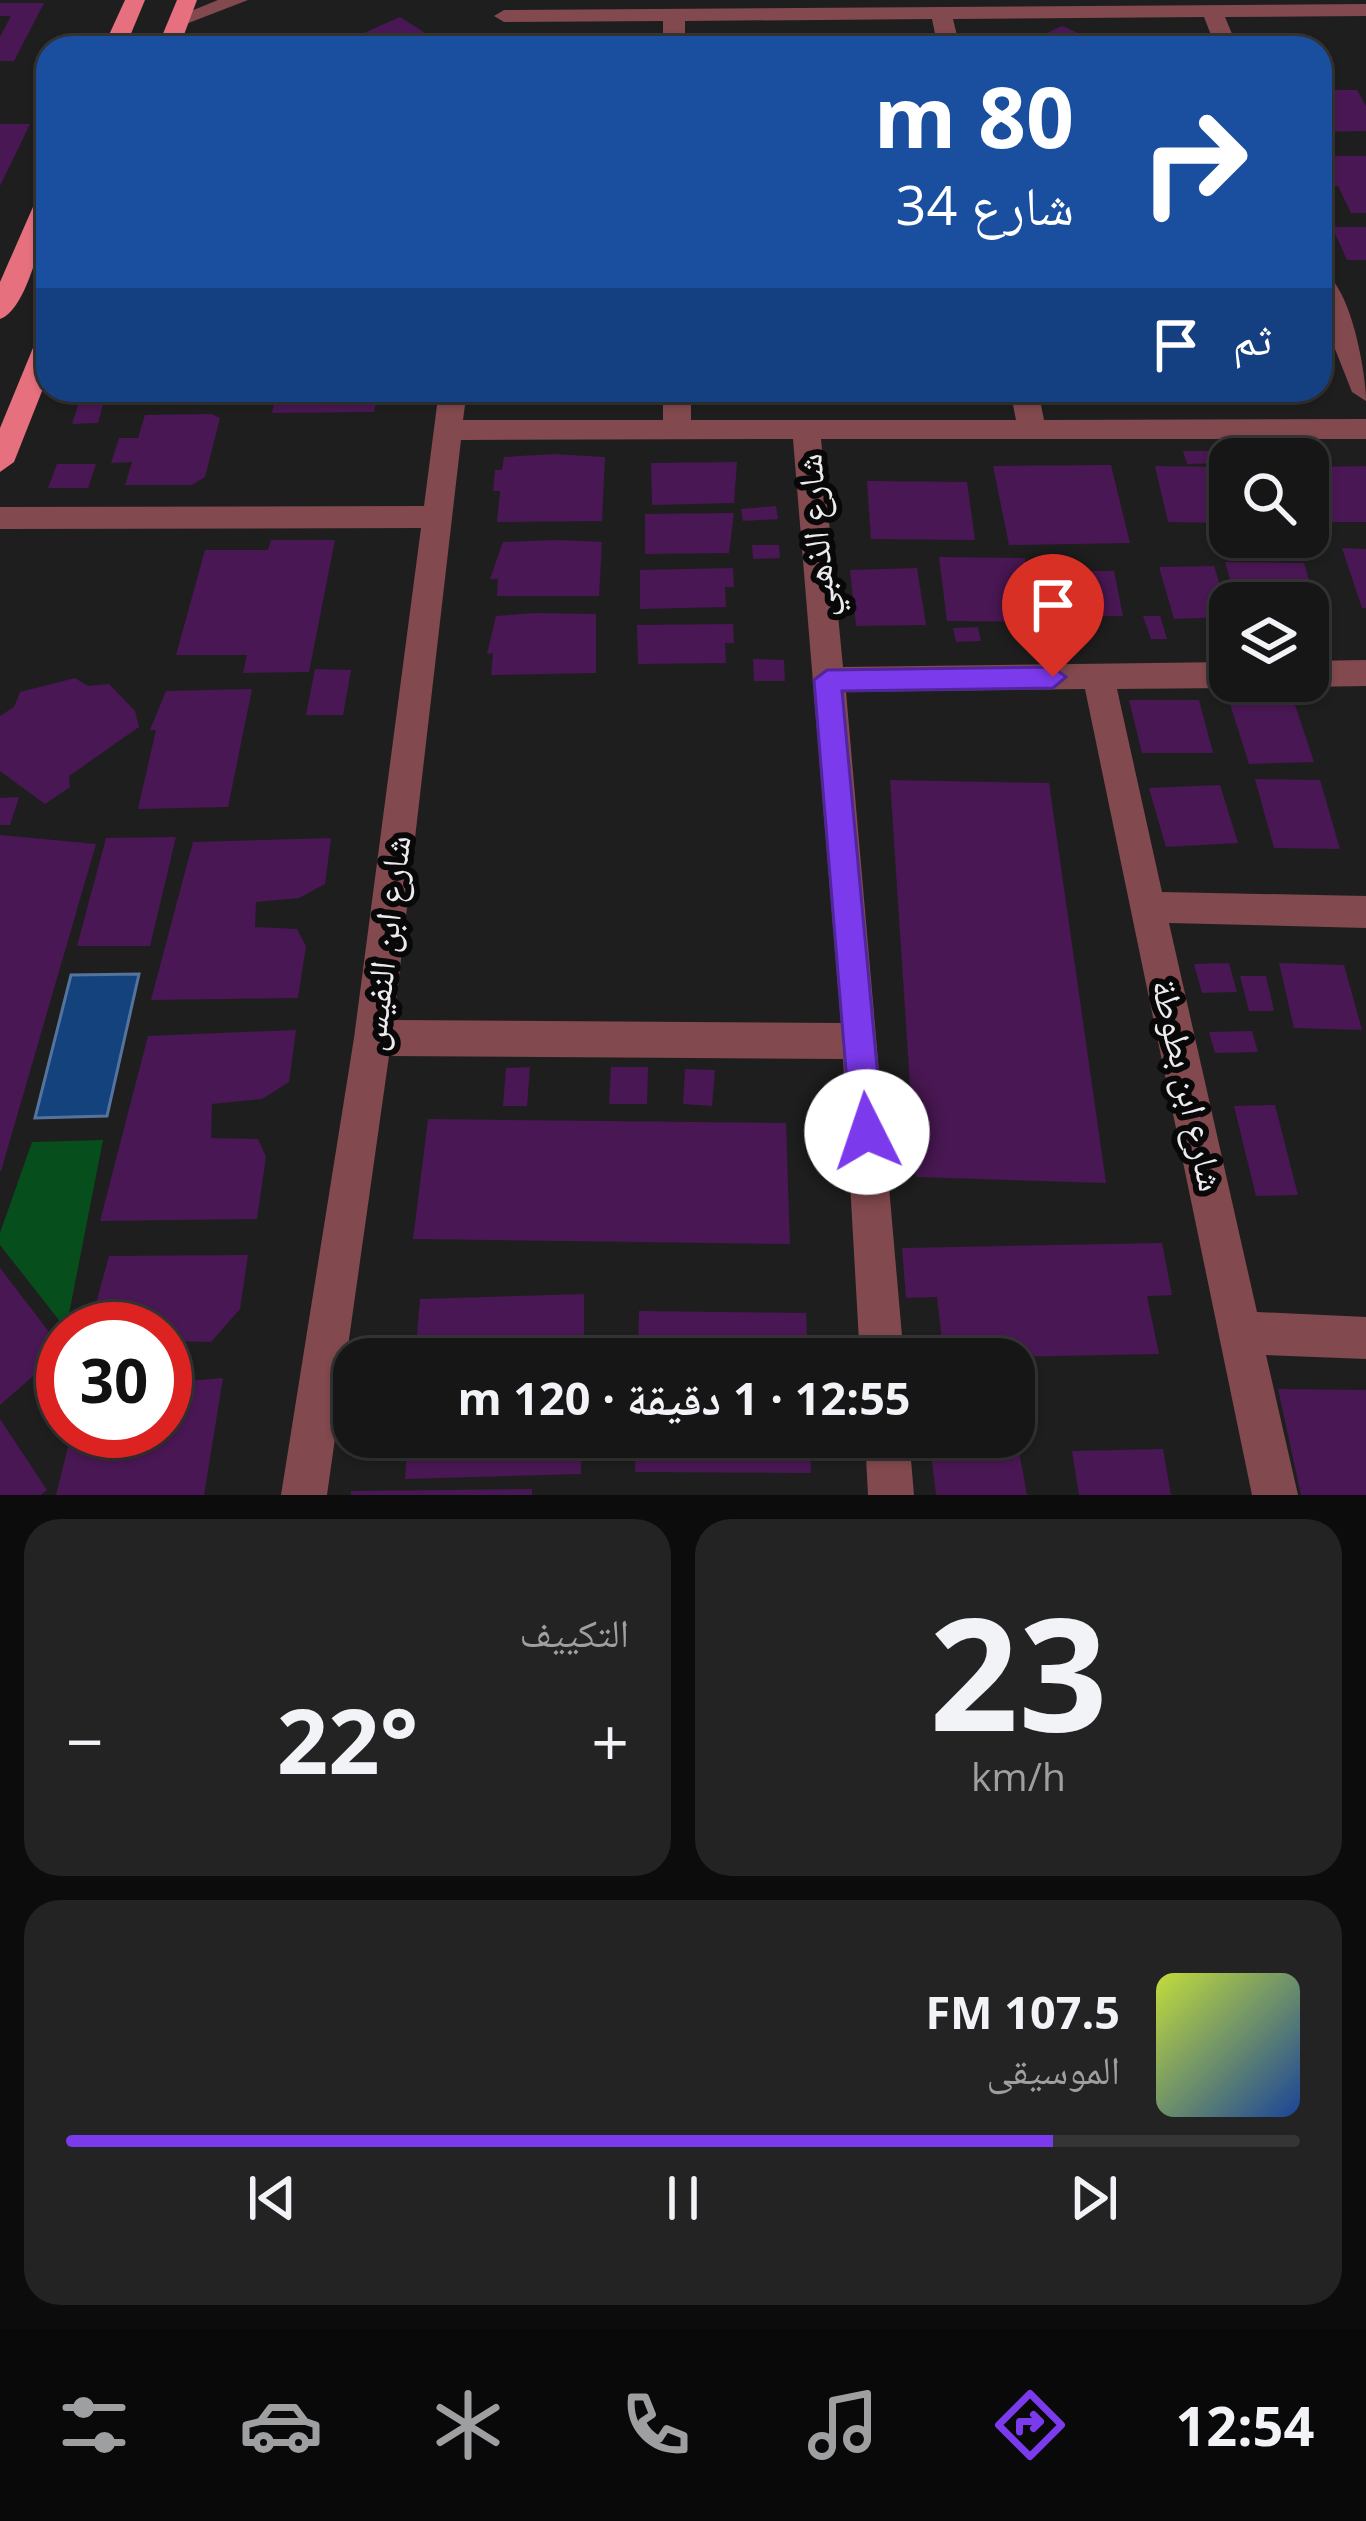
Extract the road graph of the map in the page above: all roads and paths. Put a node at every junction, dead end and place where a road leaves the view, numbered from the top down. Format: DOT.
graph roads {
  1 [pos="135,0"];
  2 [pos="238,0"];
  3 [pos="178,6"];
  4 [pos="1063,6"];
  5 [pos="1366,10"];
  6 [pos="1212,11"];
  7 [pos="941,13"];
  8 [pos="674,15"];
  9 [pos="504,16"];
  10 [pos="119,36"];
  11 [pos="171,36"];
  12 [pos="674,36"];
  13 [pos="946,36"];
  14 [pos="1222,36"];
  15 [pos="36,227"];
  16 [pos="1,304"];
  17 [pos="1332,308"];
  18 [pos="36,373"];
  19 [pos="1366,392"];
  20 [pos="452,402"];
  21 [pos="676,402"];
  22 [pos="1026,402"];
  23 [pos="448,430"];
  24 [pos="677,430"];
  25 [pos="806,430"];
  26 [pos="1032,430"];
  27 [pos="1366,430"];
  28 [pos="0,462"];
  29 [pos="436,517"];
  30 [pos="0,518"];
  31 [pos="1366,673"];
  32 [pos="1329,674"];
  33 [pos="1209,675"];
  34 [pos="1098,676"];
  35 [pos="827,680"];
  36 [pos="1149,907"];
  37 [pos="1366,912"];
  38 [pos="373,1038"];
  39 [pos="861,1041"];
  40 [pos="1244,1333"];
  41 [pos="881,1338"];
  42 [pos="1366,1338"];
  43 [pos="888,1458"];
  44 [pos="304,1495"];
  45 [pos="891,1495"];
  46 [pos="1275,1495"];
  1 -- 10 [label="main road"];
  2 -- 3 [label="street"];
  3 -- 11 [label="main road"];
  4 -- 6 [label="street"];
  4 -- 7 [label="street"];
  5 -- 6 [label="street"];
  6 -- 14 [label="street"];
  7 -- 8 [label="street"];
  7 -- 13 [label="street"];
  8 -- 9 [label="street"];
  8 -- 12 [label="street"];
  15 -- 16 [label="main road"];
  17 -- 19 [label="street"];
  18 -- 28 [label="main road"];
  20 -- 23 [label="street, شارع ابن النفيس"];
  21 -- 24 [label="street"];
  22 -- 26 [label="street"];
  23 -- 24 [label="street"];
  23 -- 29 [label="street, شارع ابن النفيس"];
  24 -- 25 [label="street"];
  25 -- 26 [label="street"];
  25 -- 35 [label="street, شارع الذهبي"];
  26 -- 27 [label="street"];
  29 -- 30 [label="street"];
  29 -- 38 [label="street, شارع ابن النفيس"];
  31 -- 32 [label="street"];
  33 -- 34 [label="street"];
  34 -- 35 [label="street"];
  34 -- 36 [label="street, شارع ابن بطوطة"];
  35 -- 39 [label="street, شارع الذهبي"];
  36 -- 37 [label="street"];
  36 -- 40 [label="street, شارع ابن بطوطة"];
  38 -- 39 [label="street"];
  38 -- 44 [label="street, شارع ابن النفيس"];
  39 -- 41 [label="street, شارع الذهبي"];
  40 -- 42 [label="street"];
  40 -- 46 [label="street, شارع ابن بطوطة"];
  43 -- 45 [label="street"];
}
